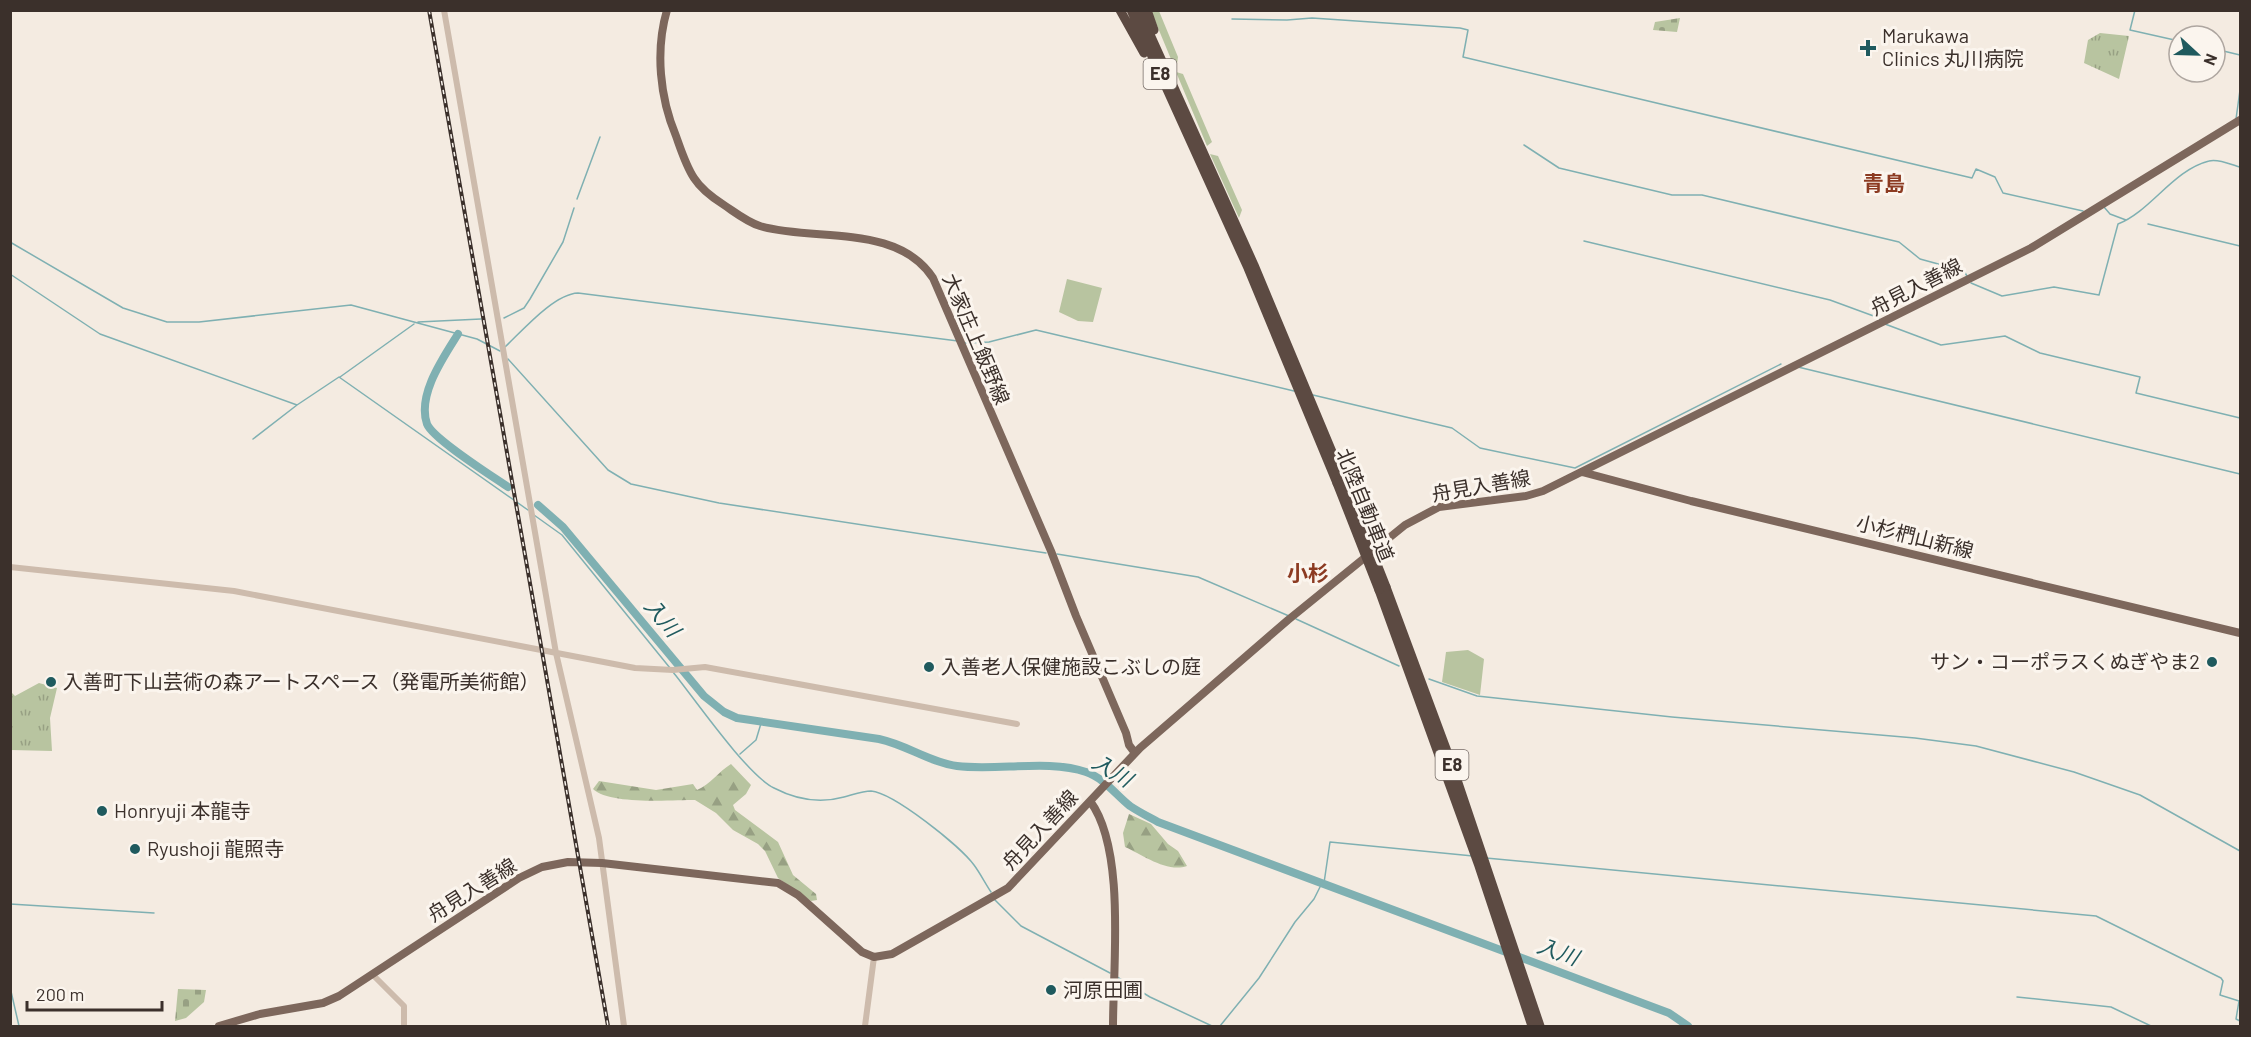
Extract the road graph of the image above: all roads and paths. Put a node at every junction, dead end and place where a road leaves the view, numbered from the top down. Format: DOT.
graph roads {
  1 [pos="444,10"];
  2 [pos="667,10"];
  3 [pos="1120,10"];
  4 [pos="1131,10"];
  5 [pos="1139,10"];
  6 [pos="1147,10"];
  7 [pos="2241,120"];
  8 [pos="1191,121"];
  9 [pos="1189,137"];
  10 [pos="1231,221"];
  11 [pos="1582,472"];
  12 [pos="10,567"];
  13 [pos="2241,633"];
  14 [pos="556,653"];
  15 [pos="1017,724"];
  16 [pos="1135,753"];
  17 [pos="1090,801"];
  18 [pos="602,863"];
  19 [pos="874,957"];
  20 [pos="1516,963"];
  21 [pos="372,974"];
  22 [pos="219,1026"];
  23 [pos="404,1026"];
  24 [pos="624,1026"];
  25 [pos="865,1026"];
  26 [pos="1113,1026"];
  27 [pos="1532,1026"];
  28 [pos="1540,1026"];
  1 -- 14 [label="street"];
  2 -- 16 [label="main road, 大家庄上飯野線"];
  3 -- 9 [label="highway"];
  4 -- 9 [label="highway, 北陸自動車道 / E8"];
  5 -- 8 [label="highway, 北陸自動車道 / E8"];
  6 -- 8 [label="highway"];
  7 -- 11 [label="main road, 舟見入善線"];
  8 -- 10 [label="highway, 北陸自動車道 / E8"];
  9 -- 10 [label="highway, 北陸自動車道 / E8"];
  10 -- 20 [label="highway, 北陸自動車道 / E8, bridge"];
  11 -- 13 [label="main road, 小杉椚山新線"];
  11 -- 16 [label="main road, 舟見入善線"];
  12 -- 14 [label="street"];
  14 -- 15 [label="street"];
  14 -- 18 [label="street"];
  16 -- 17 [label="main road, 舟見入善線"];
  17 -- 19 [label="main road, 舟見入善線"];
  17 -- 26 [label="main road"];
  18 -- 19 [label="main road, 舟見入善線"];
  18 -- 21 [label="main road, 舟見入善線"];
  18 -- 24 [label="street"];
  19 -- 25 [label="street"];
  20 -- 27 [label="highway, 北陸自動車道 / E8"];
  20 -- 28 [label="highway, 北陸自動車道 / E8"];
  21 -- 22 [label="main road, 舟見入善線"];
  21 -- 23 [label="street"];
}
